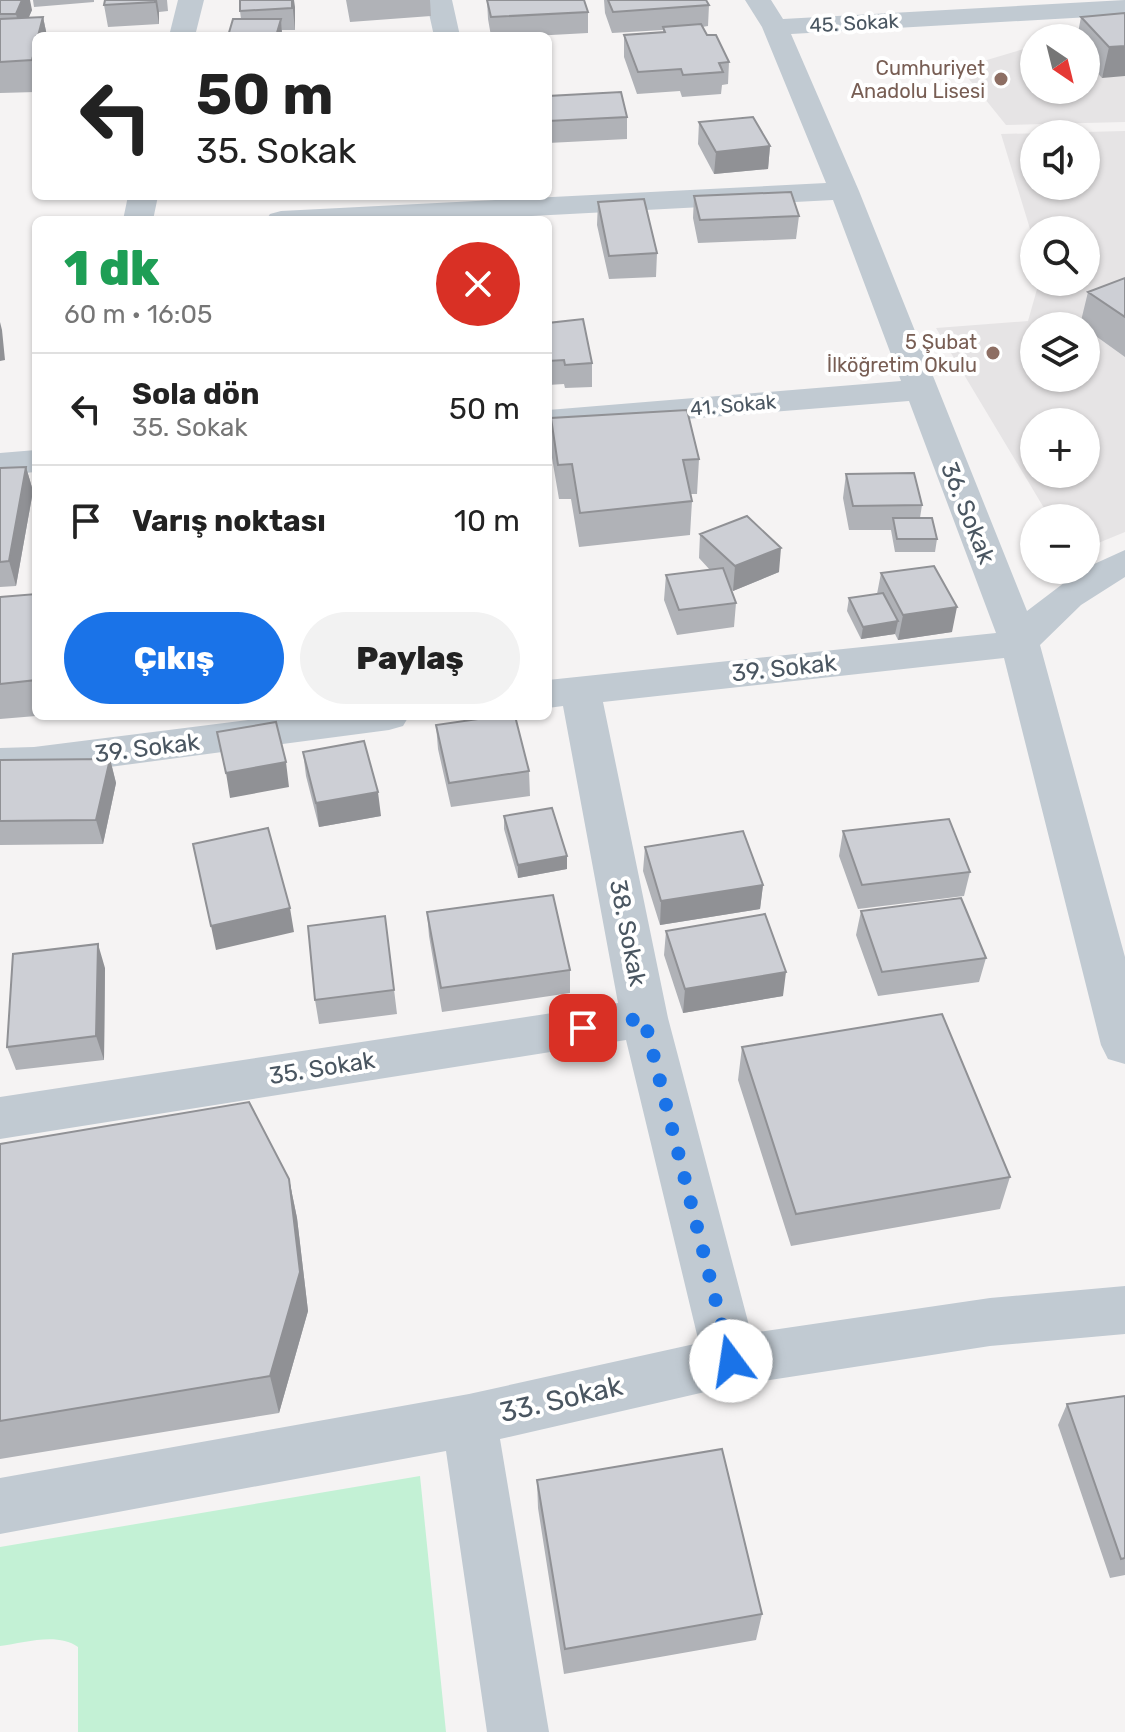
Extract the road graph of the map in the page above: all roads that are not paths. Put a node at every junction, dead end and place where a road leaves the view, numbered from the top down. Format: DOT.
graph roads {
  1 [pos="191,0"];
  2 [pos="439,0"];
  3 [pos="1125,7"];
  4 [pos="767,14"];
  5 [pos="183,32"];
  6 [pos="446,32"];
  7 [pos="844,191"];
  8 [pos="483,204"];
  9 [pos="332,216"];
  10 [pos="919,390"];
  11 [pos="552,420"];
  12 [pos="32,461"];
  13 [pos="0,464"];
  14 [pos="1125,562"];
  15 [pos="1020,643"];
  16 [pos="564,692"];
  17 [pos="358,720"];
  18 [pos="0,763"];
  19 [pos="644,1018"];
  20 [pos="1125,1045"];
  21 [pos="0,1118"];
  22 [pos="1125,1310"];
  23 [pos="731,1361"];
  24 [pos="469,1420"];
  25 [pos="0,1506"];
  26 [pos="518,1732"];
  1 -- 5 [label="street"];
  2 -- 6 [label="street"];
  3 -- 4 [label="street, 45. Sokak"];
  4 -- 7 [label="street, 36. Sokak"];
  7 -- 8 [label="street"];
  7 -- 10 [label="street, 36. Sokak"];
  8 -- 9 [label="street"];
  10 -- 11 [label="street, 41. Sokak"];
  10 -- 15 [label="street, 36. Sokak"];
  12 -- 13 [label="street"];
  14 -- 15 [label="street"];
  15 -- 16 [label="street, 39. Sokak"];
  15 -- 20 [label="street, 36. Sokak"];
  16 -- 19 [label="street, 38. Sokak"];
  17 -- 18 [label="street, 39. Sokak"];
  19 -- 21 [label="street, 35. Sokak"];
  19 -- 23 [label="street, 38. Sokak"];
  22 -- 23 [label="street, 33. Sokak"];
  23 -- 24 [label="street, 33. Sokak"];
  24 -- 25 [label="street, 33. Sokak"];
  24 -- 26 [label="street"];
}
